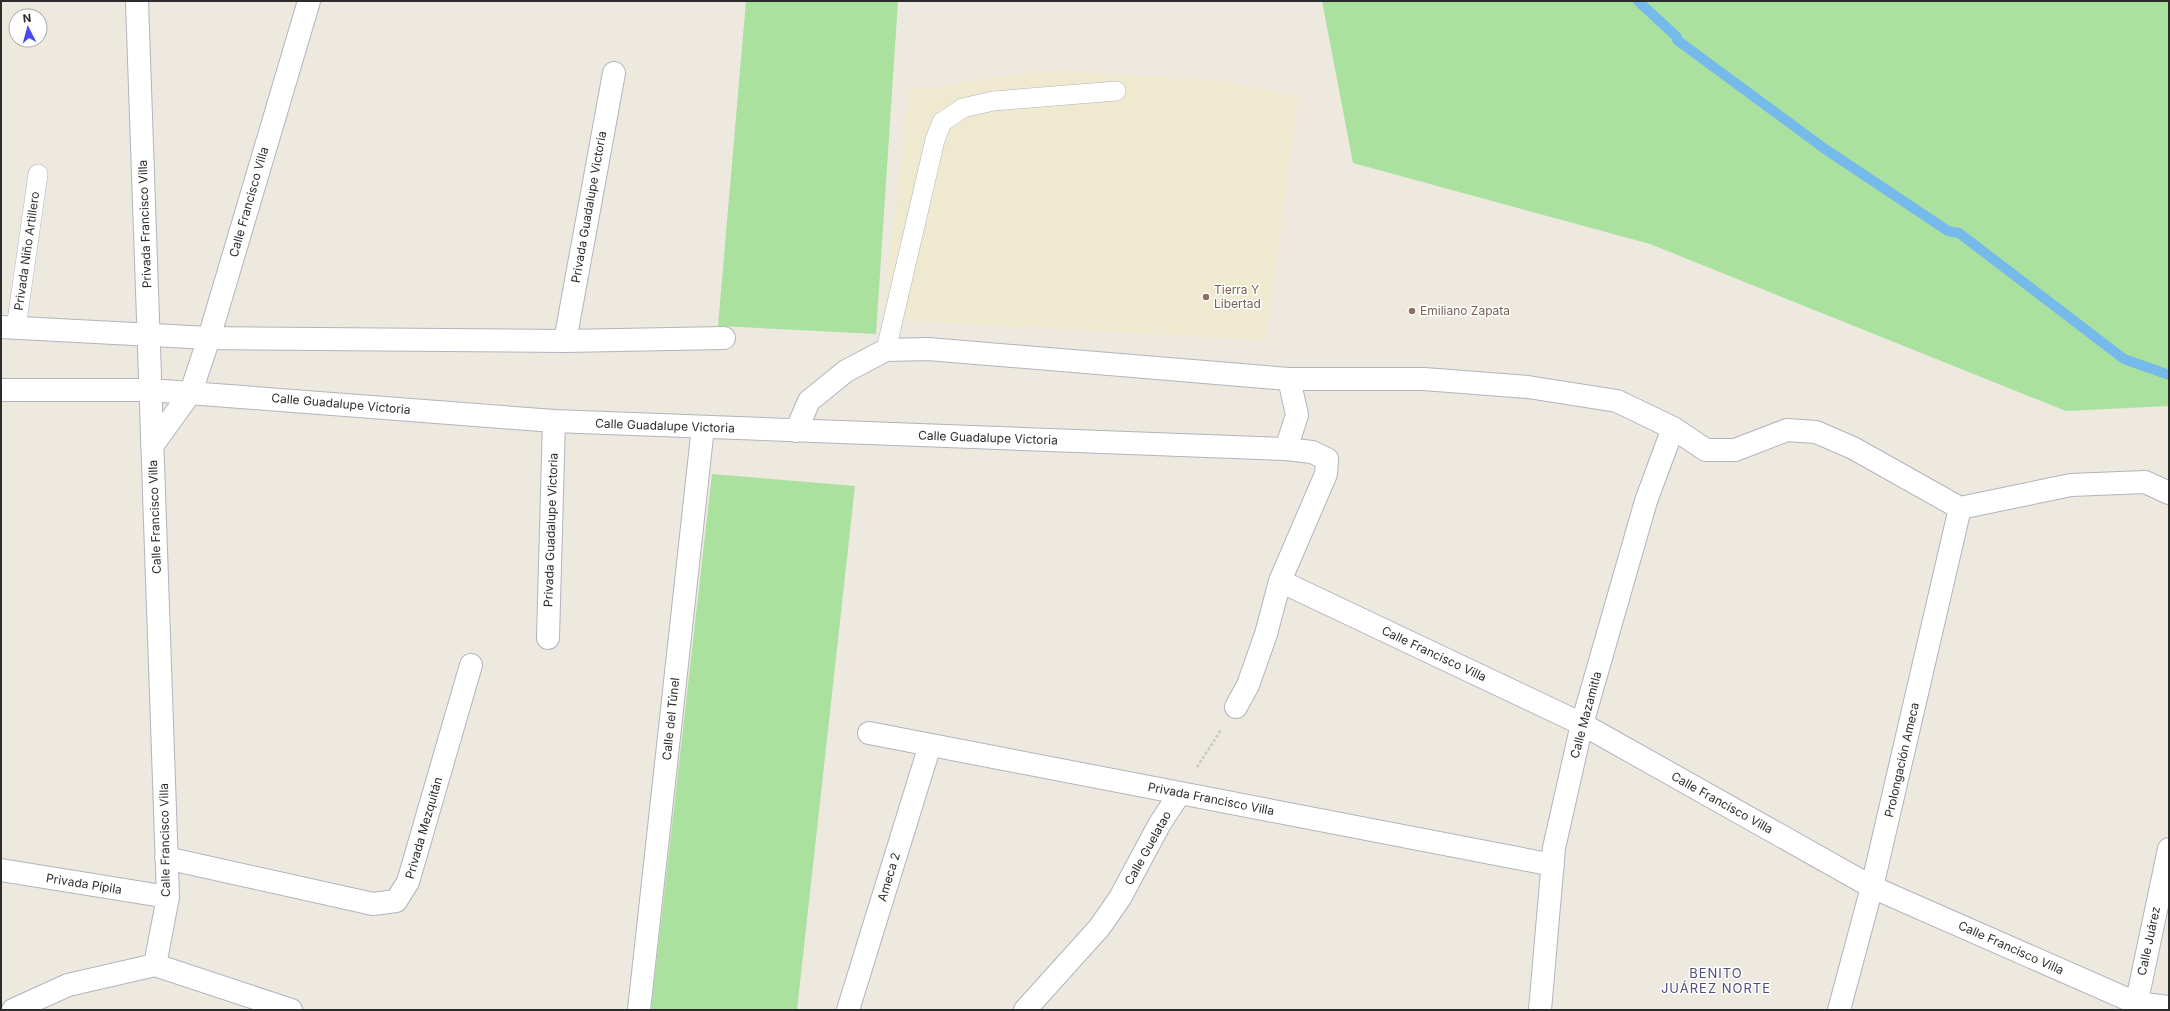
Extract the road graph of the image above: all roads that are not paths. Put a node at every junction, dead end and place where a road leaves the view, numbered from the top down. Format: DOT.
graph roads {
  1 [pos="137,1"];
  2 [pos="308,1"];
  3 [pos="614,73"];
  4 [pos="1116,91"];
  5 [pos="38,174"];
  6 [pos="9,327"];
  7 [pos="149,334"];
  8 [pos="209,338"];
  9 [pos="724,338"];
  10 [pos="565,341"];
  11 [pos="886,350"];
  12 [pos="1289,379"];
  13 [pos="1,390"];
  14 [pos="150,390"];
  15 [pos="191,392"];
  16 [pos="554,421"];
  17 [pos="703,427"];
  18 [pos="1673,428"];
  19 [pos="796,431"];
  20 [pos="152,446"];
  21 [pos="1286,449"];
  22 [pos="2169,493"];
  23 [pos="1960,508"];
  24 [pos="1280,581"];
  25 [pos="548,638"];
  26 [pos="471,665"];
  27 [pos="1236,707"];
  28 [pos="1582,724"];
  29 [pos="869,733"];
  30 [pos="930,745"];
  31 [pos="1180,793"];
  32 [pos="2169,849"];
  33 [pos="166,858"];
  34 [pos="1553,865"];
  35 [pos="1,870"];
  36 [pos="1872,887"];
  37 [pos="168,897"];
  38 [pos="155,964"];
  39 [pos="2135,1007"];
  40 [pos="2169,1008"];
  41 [pos="853,1009"];
  42 [pos="13,1010"];
  43 [pos="291,1010"];
  44 [pos="639,1010"];
  45 [pos="1025,1010"];
  46 [pos="1540,1010"];
  47 [pos="1839,1010"];
  1 -- 7 [label="street, Privada Francisco Villa"];
  2 -- 8 [label="street, Calle Francisco Villa"];
  3 -- 10 [label="street, Privada Guadalupe Victoria"];
  4 -- 11 [label="lane"];
  5 -- 6 [label="lane, Privada Niño Artillero"];
  6 -- 7 [label="street"];
  7 -- 8 [label="street"];
  7 -- 14 [label="street, Privada Francisco Villa"];
  8 -- 10 [label="street"];
  8 -- 15 [label="street, Calle Francisco Villa"];
  9 -- 10 [label="street"];
  11 -- 12 [label="street"];
  11 -- 19 [label="street"];
  12 -- 18 [label="street"];
  12 -- 21 [label="street"];
  13 -- 14 [label="street, Calle Guadalupe Victoria"];
  14 -- 15 [label="street, Calle Guadalupe Victoria"];
  14 -- 20 [label="street, Privada Francisco Villa"];
  15 -- 16 [label="street, Calle Guadalupe Victoria"];
  15 -- 20 [label="street, Calle Francisco Villa"];
  16 -- 17 [label="street, Calle Guadalupe Victoria"];
  16 -- 25 [label="street, Privada Guadalupe Victoria"];
  17 -- 19 [label="street, Calle Guadalupe Victoria"];
  17 -- 44 [label="street, Calle del Túnel"];
  18 -- 23 [label="street"];
  18 -- 28 [label="street, Calle Mazamitla"];
  19 -- 21 [label="street, Calle Guadalupe Victoria"];
  20 -- 33 [label="street, Calle Francisco Villa"];
  21 -- 24 [label="street, Calle Guadalupe Victoria"];
  22 -- 23 [label="street"];
  23 -- 36 [label="street, Prolongación Ameca"];
  24 -- 27 [label="street"];
  24 -- 28 [label="street, Calle Francisco Villa"];
  26 -- 33 [label="street, Privada Mezquitán"];
  28 -- 34 [label="street, Calle Mazamitla"];
  28 -- 36 [label="street, Calle Francisco Villa"];
  29 -- 30 [label="street, Privada Francisco Villa"];
  30 -- 31 [label="street, Privada Francisco Villa"];
  30 -- 41 [label="street, Ameca 2"];
  31 -- 34 [label="street, Privada Francisco Villa"];
  31 -- 45 [label="street, Calle Guelatao"];
  32 -- 39 [label="street, Calle Juárez"];
  33 -- 37 [label="street, Calle Francisco Villa"];
  34 -- 46 [label="street, Calle Mazamitla"];
  35 -- 37 [label="street, Privada Pípila"];
  36 -- 39 [label="street, Calle Francisco Villa"];
  36 -- 47 [label="street, Prolongación Ameca"];
  37 -- 38 [label="street, Calle Francisco Villa"];
  38 -- 42 [label="street"];
  38 -- 43 [label="street"];
  39 -- 40 [label="street, Calle Francisco Villa"];
}
